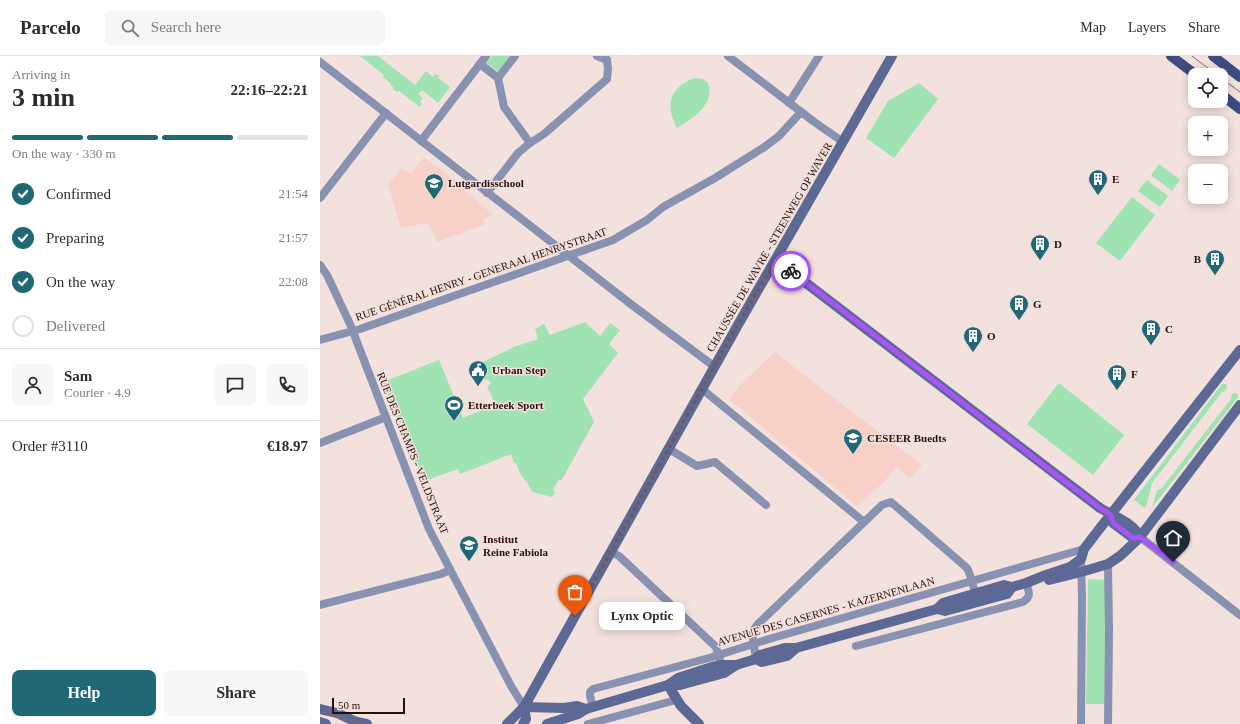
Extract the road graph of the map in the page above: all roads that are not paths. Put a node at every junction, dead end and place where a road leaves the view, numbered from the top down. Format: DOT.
graph roads {
  1 [pos="486,56"];
  2 [pos="515,56"];
  3 [pos="597,56"];
  4 [pos="728,56"];
  5 [pos="892,56"];
  6 [pos="1171,56"];
  7 [pos="1213,56"];
  8 [pos="610,58"];
  9 [pos="818,58"];
  10 [pos="320,62"];
  11 [pos="480,64"];
  12 [pos="1188,69"];
  13 [pos="1240,77"];
  14 [pos="498,78"];
  15 [pos="1228,99"];
  16 [pos="789,103"];
  17 [pos="1240,108"];
  18 [pos="801,112"];
  19 [pos="386,113"];
  20 [pos="421,141"];
  21 [pos="843,142"];
  22 [pos="530,143"];
  23 [pos="487,193"];
  24 [pos="320,198"];
  25 [pos="569,256"];
  26 [pos="776,260"];
  27 [pos="320,265"];
  28 [pos="353,331"];
  29 [pos="320,340"];
  30 [pos="1240,350"];
  31 [pos="715,367"];
  32 [pos="702,389"];
  33 [pos="1240,405"];
  34 [pos="386,417"];
  35 [pos="320,443"];
  36 [pos="668,449"];
  37 [pos="766,505"];
  38 [pos="1111,515"];
  39 [pos="864,522"];
  40 [pos="1140,537"];
  41 [pos="1084,549"];
  42 [pos="611,552"];
  43 [pos="1081,559"];
  44 [pos="1108,564"];
  45 [pos="450,570"];
  46 [pos="1081,572"];
  47 [pos="972,582"];
  48 [pos="1030,582"];
  49 [pos="977,598"];
  50 [pos="320,605"];
  51 [pos="1240,615"];
  52 [pos="753,644"];
  53 [pos="856,646"];
  54 [pos="756,659"];
  55 [pos="721,664"];
  56 [pos="668,685"];
  57 [pos="676,700"];
  58 [pos="524,707"];
  59 [pos="589,708"];
  60 [pos="320,709"];
  61 [pos="320,722"];
  62 [pos="326,724"];
  63 [pos="367,724"];
  64 [pos="507,724"];
  65 [pos="523,724"];
  66 [pos="547,724"];
  67 [pos="588,724"];
  68 [pos="699,724"];
  69 [pos="1081,724"];
  70 [pos="1108,724"];
  1 -- 11 [label="street"];
  2 -- 14 [label="street"];
  3 -- 8 [label="street"];
  4 -- 16 [label="street"];
  5 -- 21 [label="street, CHAUSSÉE DE WAVRE - STEENWEG OP WAVER"];
  6 -- 12 [label="main road"];
  7 -- 13 [label="main road"];
  8 -- 22 [label="street"];
  9 -- 16 [label="street"];
  10 -- 19 [label="street"];
  11 -- 14 [label="street"];
  11 -- 20 [label="street"];
  14 -- 22 [label="street"];
  15 -- 17 [label="main road"];
  16 -- 18 [label="street"];
  18 -- 21 [label="street"];
  18 -- 25 [label="street, RUE GÉNÉRAL HENRY - GENERAAL HENRYSTRAAT"];
  19 -- 20 [label="street"];
  19 -- 24 [label="street"];
  20 -- 23 [label="street"];
  21 -- 26 [label="street, CHAUSSÉE DE WAVRE - STEENWEG OP WAVER"];
  22 -- 23 [label="street"];
  23 -- 25 [label="street"];
  25 -- 28 [label="street, RUE GÉNÉRAL HENRY - GENERAAL HENRYSTRAAT"];
  25 -- 31 [label="street"];
  26 -- 31 [label="street, CHAUSSÉE DE WAVRE - STEENWEG OP WAVER"];
  26 -- 38 [label="street"];
  27 -- 28 [label="street, RUE DES CHAMPS - VELDSTRAAT"];
  28 -- 29 [label="street, RUE GÉNÉRAL HENRY - GENERAAL HENRYSTRAAT"];
  28 -- 34 [label="street, RUE DES CHAMPS - VELDSTRAAT"];
  30 -- 38 [label="street"];
  31 -- 32 [label="street, CHAUSSÉE DE WAVRE - STEENWEG OP WAVER"];
  32 -- 36 [label="street, CHAUSSÉE DE WAVRE - STEENWEG OP WAVER"];
  32 -- 39 [label="street"];
  33 -- 40 [label="street, AVENUE DES CASERNES - KAZERNENLAAN"];
  34 -- 35 [label="street"];
  34 -- 45 [label="street, RUE DES CHAMPS - VELDSTRAAT"];
  36 -- 37 [label="street"];
  36 -- 42 [label="street, CHAUSSÉE DE WAVRE - STEENWEG OP WAVER"];
  38 -- 40 [label="street"];
  38 -- 41 [label="street"];
  39 -- 47 [label="street"];
  39 -- 52 [label="street"];
  40 -- 44 [label="street, AVENUE DES CASERNES - KAZERNENLAAN"];
  40 -- 51 [label="street"];
  41 -- 43 [label="street"];
  41 -- 47 [label="street, AVENUE DES CASERNES - KAZERNENLAAN"];
  42 -- 55 [label="street"];
  42 -- 58 [label="street, CHAUSSÉE DE WAVRE - STEENWEG OP WAVER"];
  43 -- 46 [label="street"];
  43 -- 48 [label="street, AVENUE DES CASERNES - KAZERNENLAAN"];
  44 -- 46 [label="street, AVENUE DES CASERNES - KAZERNENLAAN"];
  44 -- 70 [label="street"];
  45 -- 50 [label="street"];
  45 -- 58 [label="street, RUE DES CHAMPS - VELDSTRAAT"];
  46 -- 48 [label="street, AVENUE DES CASERNES - KAZERNENLAAN"];
  46 -- 69 [label="street"];
  47 -- 49 [label="street"];
  47 -- 52 [label="street, AVENUE DES CASERNES - KAZERNENLAAN"];
  48 -- 49 [label="street, AVENUE DES CASERNES - KAZERNENLAAN"];
  48 -- 53 [label="street"];
  49 -- 54 [label="street, AVENUE DES CASERNES - KAZERNENLAAN"];
  52 -- 54 [label="street"];
  52 -- 55 [label="street, AVENUE DES CASERNES - KAZERNENLAAN"];
  54 -- 55 [label="street, AVENUE DES CASERNES - KAZERNENLAAN"];
  55 -- 56 [label="street, AVENUE DES CASERNES - KAZERNENLAAN"];
  55 -- 59 [label="street, AVENUE DES CASERNES - KAZERNENLAAN"];
  56 -- 57 [label="street"];
  56 -- 59 [label="street, AVENUE DES CASERNES - KAZERNENLAAN"];
  57 -- 67 [label="street"];
  57 -- 68 [label="street"];
  58 -- 59 [label="street, AVENUE DES CASERNES - KAZERNENLAAN"];
  58 -- 64 [label="street"];
  58 -- 65 [label="street, CHAUSSÉE DE WAVRE - STEENWEG OP WAVER"];
  59 -- 66 [label="street, AVENUE DES CASERNES - KAZERNENLAAN"];
  60 -- 63 [label="street"];
  61 -- 62 [label="street"];
}
